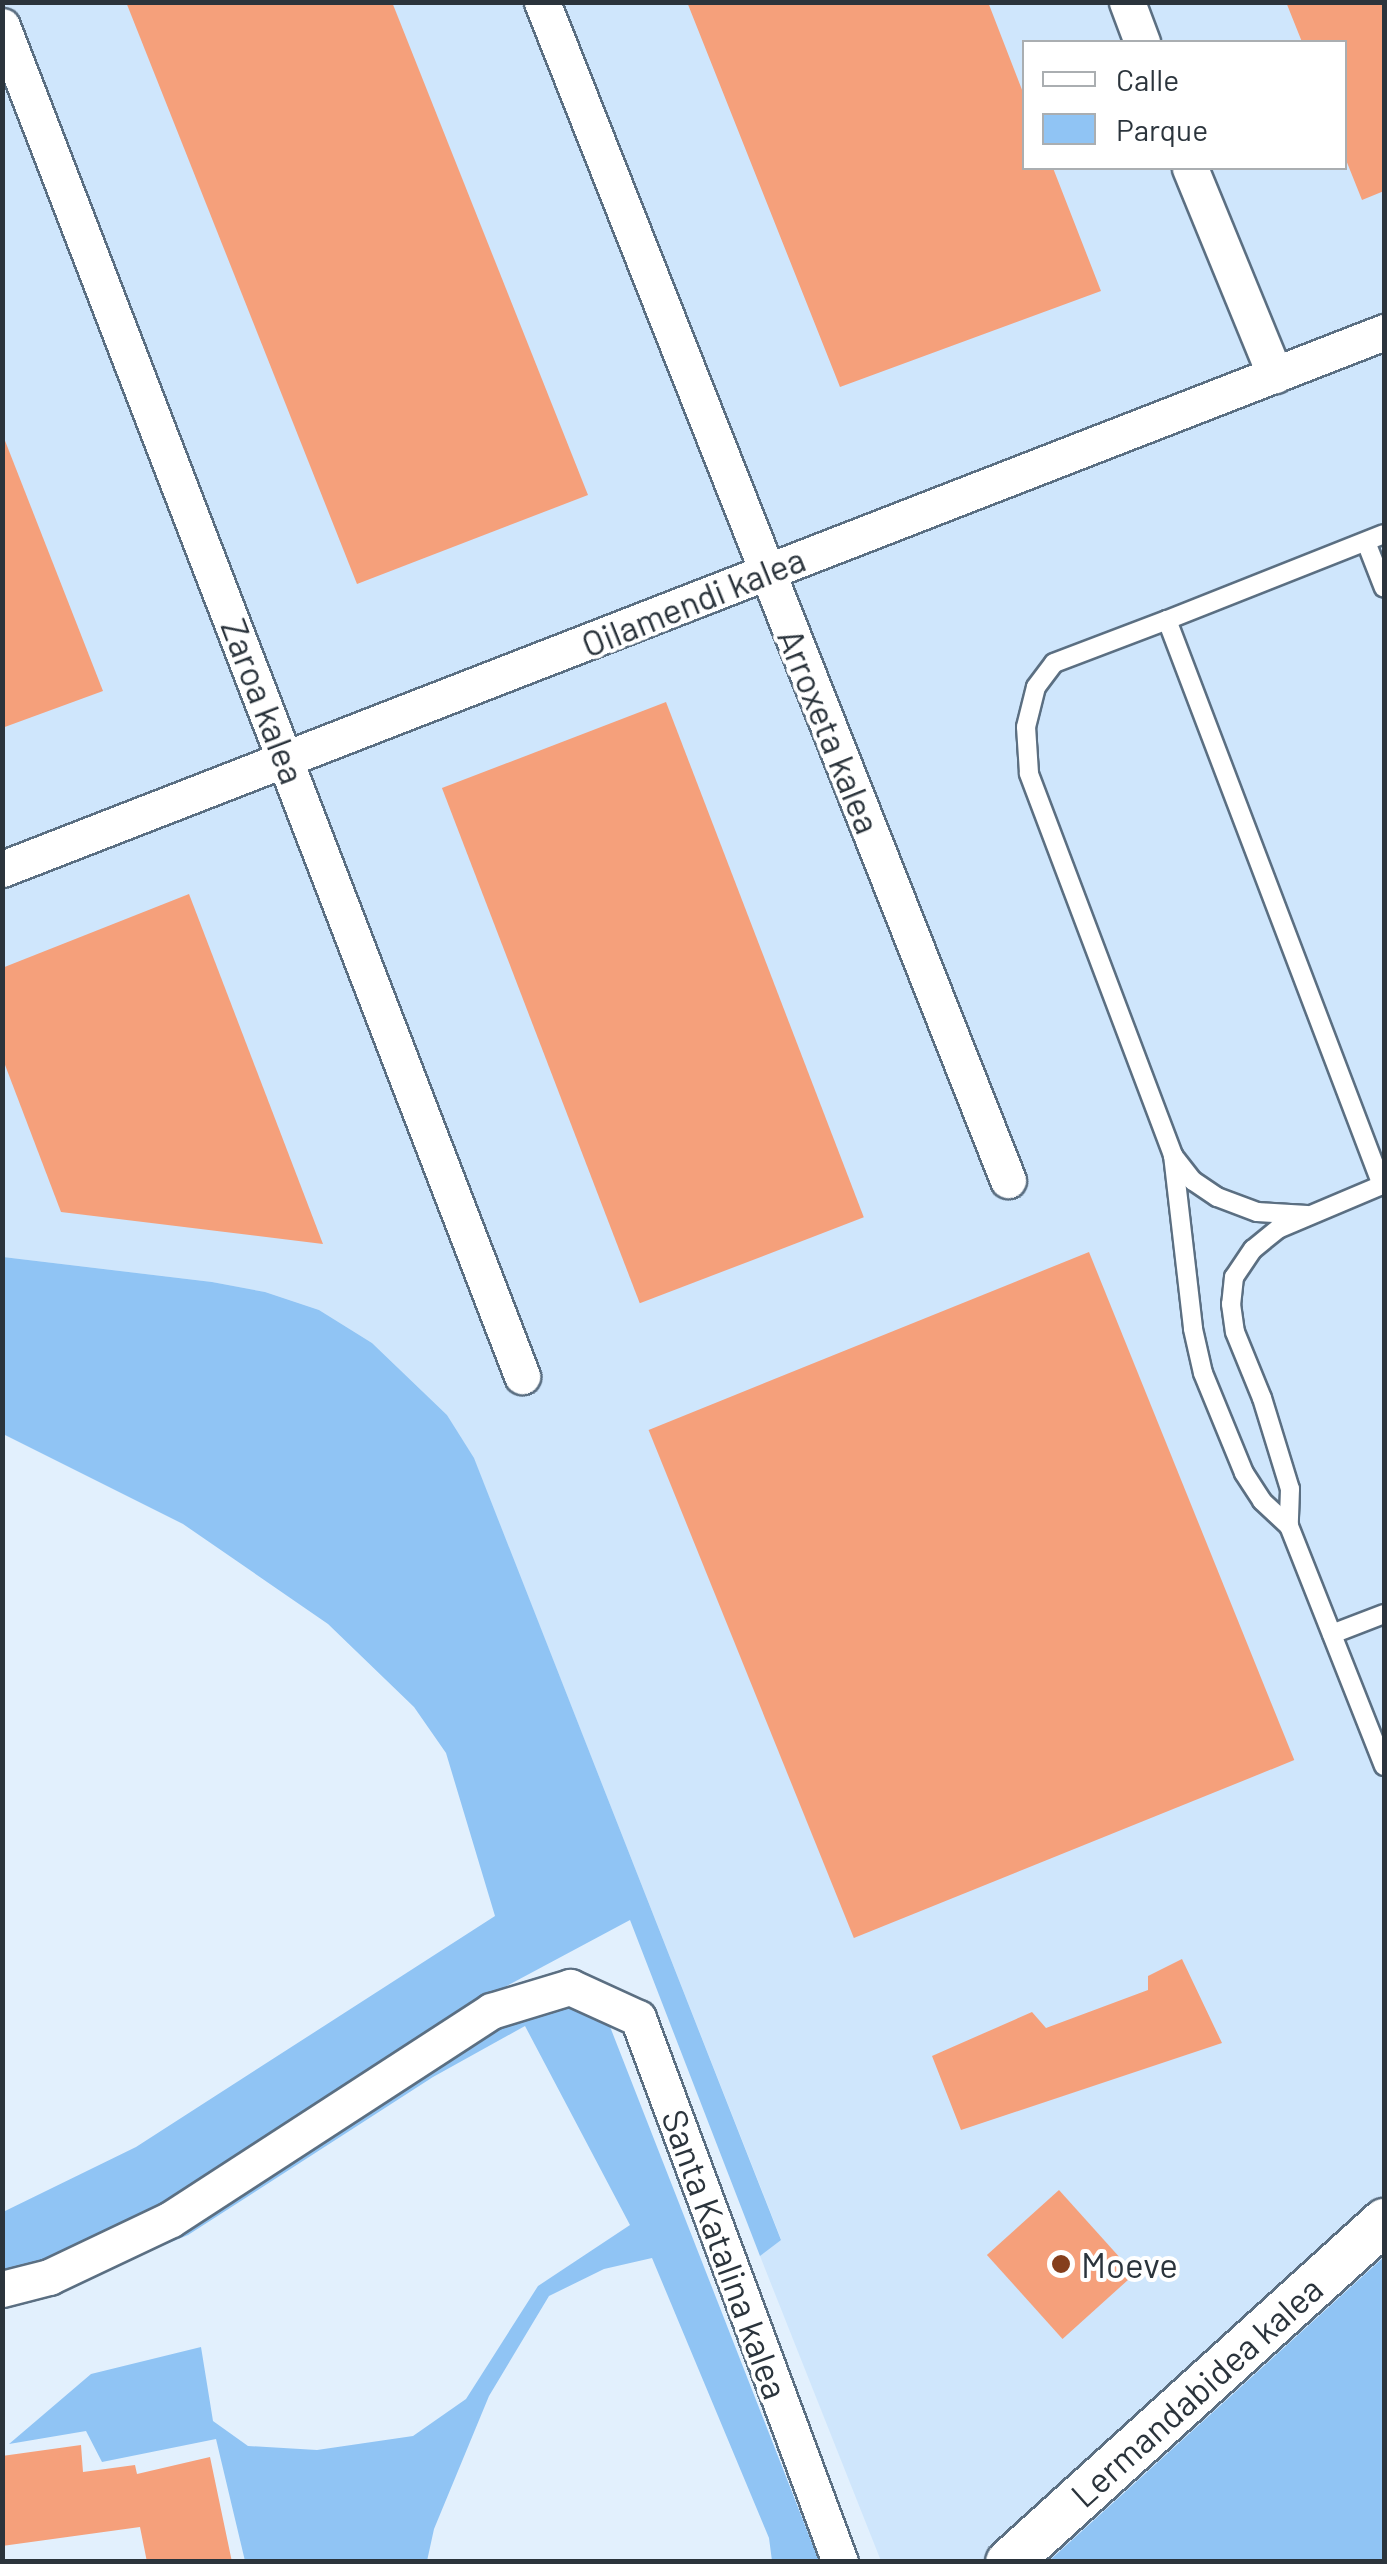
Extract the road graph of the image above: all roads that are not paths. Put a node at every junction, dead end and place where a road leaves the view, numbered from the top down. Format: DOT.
graph roads {
  1 [pos="542,2"];
  2 [pos="1126,2"];
  3 [pos="2,26"];
  4 [pos="1141,40"];
  5 [pos="1191,170"];
  6 [pos="1384,332"];
  7 [pos="1275,375"];
  8 [pos="1376,538"];
  9 [pos="767,571"];
  10 [pos="1384,588"];
  11 [pos="1167,620"];
  12 [pos="286,759"];
  13 [pos="2,869"];
  14 [pos="1173,1155"];
  15 [pos="1008,1180"];
  16 [pos="1383,1188"];
  17 [pos="1307,1214"];
  18 [pos="522,1376"];
  19 [pos="1289,1526"];
  20 [pos="1384,1614"];
  21 [pos="1332,1634"];
  22 [pos="1384,1766"];
  23 [pos="1384,2221"];
  24 [pos="2,2289"];
  25 [pos="840,2562"];
  26 [pos="1008,2562"];
  1 -- 9 [label="street, Arroxeta kalea"];
  2 -- 4 [label="street"];
  3 -- 12 [label="street, Zaroa kalea"];
  5 -- 7 [label="street"];
  6 -- 7 [label="street, Oilamendi kalea"];
  7 -- 9 [label="street, Oilamendi kalea"];
  8 -- 10 [label="lane"];
  8 -- 11 [label="lane"];
  9 -- 12 [label="street, Oilamendi kalea"];
  9 -- 15 [label="street, Arroxeta kalea"];
  11 -- 14 [label="lane"];
  11 -- 16 [label="lane"];
  12 -- 13 [label="street, Oilamendi kalea"];
  12 -- 18 [label="street, Zaroa kalea"];
  14 -- 17 [label="lane"];
  14 -- 19 [label="lane"];
  16 -- 17 [label="lane"];
  17 -- 19 [label="lane"];
  19 -- 21 [label="lane"];
  20 -- 21 [label="lane"];
  21 -- 22 [label="lane"];
  23 -- 26 [label="street, Lermandabidea kalea"];
  24 -- 25 [label="street, Santa Katalina kalea"];
}
